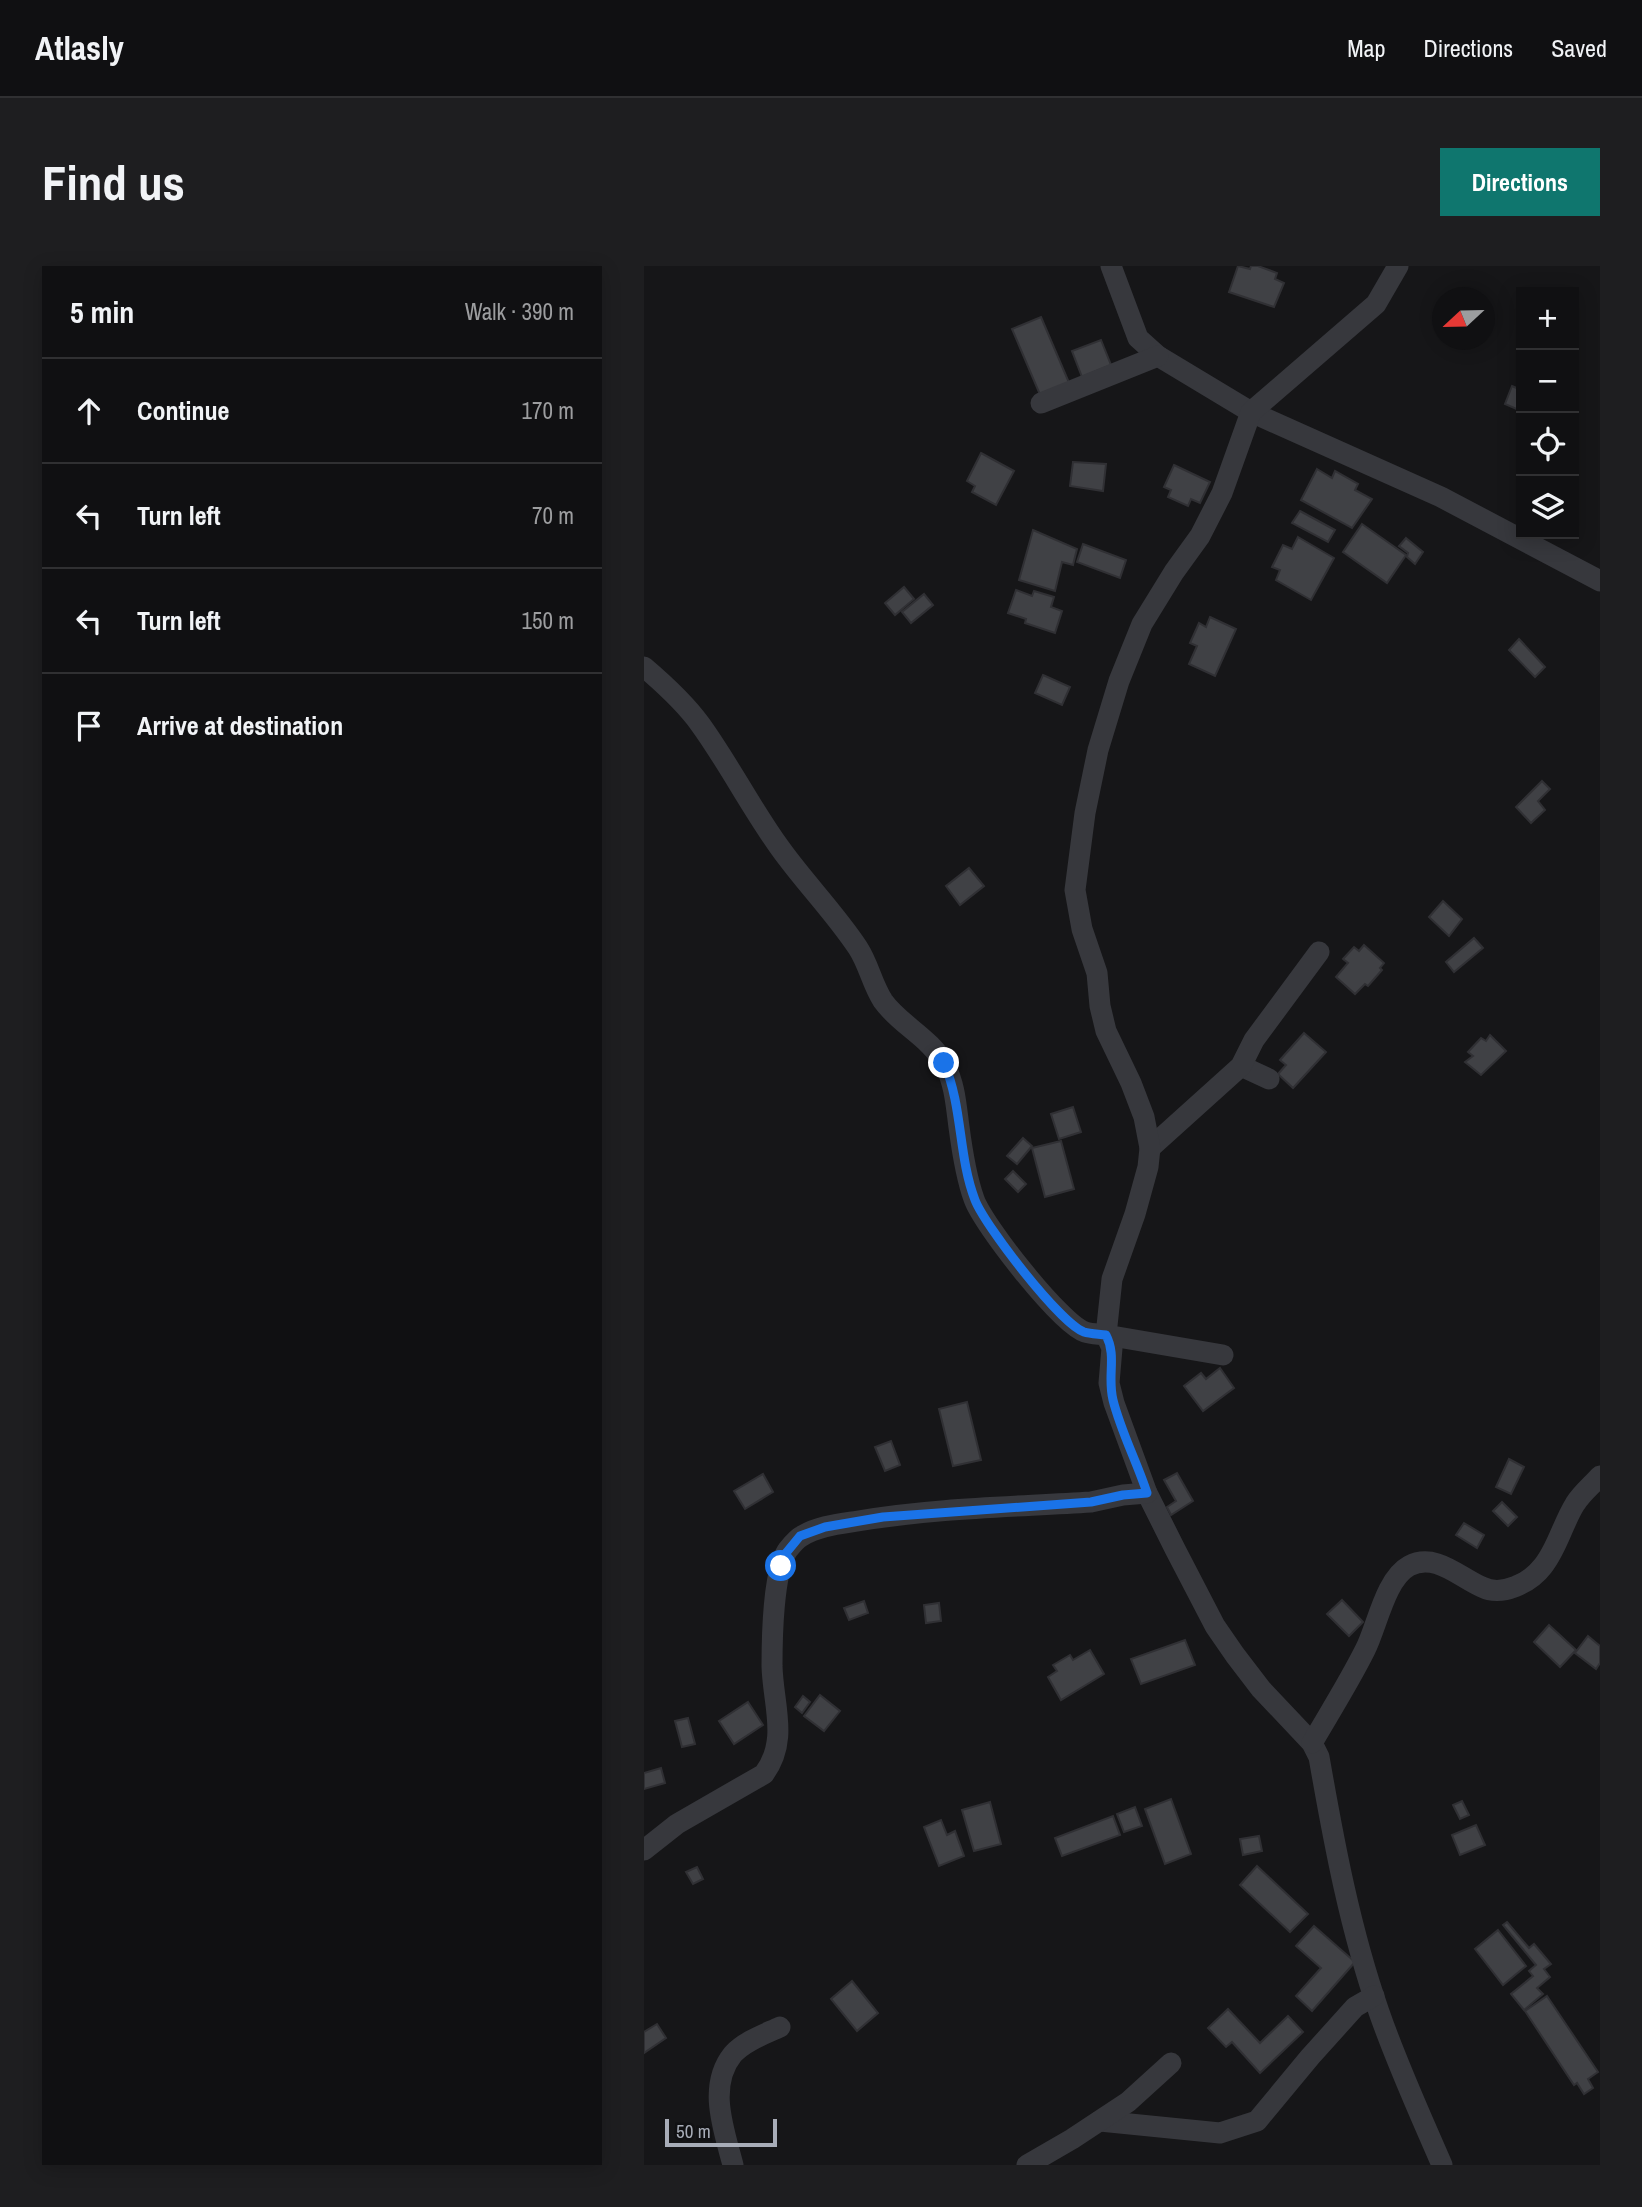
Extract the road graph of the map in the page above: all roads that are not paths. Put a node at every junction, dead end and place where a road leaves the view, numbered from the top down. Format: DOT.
graph roads {
  1 [pos="1111,266"];
  2 [pos="1398,266"];
  3 [pos="1158,356"];
  4 [pos="1041,403"];
  5 [pos="1251,412"];
  6 [pos="1600,582"];
  7 [pos="644,667"];
  8 [pos="1319,952"];
  9 [pos="1241,1066"];
  10 [pos="1269,1079"];
  11 [pos="1150,1148"];
  12 [pos="1106,1335"];
  13 [pos="1223,1355"];
  14 [pos="1600,1476"];
  15 [pos="1147,1493"];
  16 [pos="1312,1743"];
  17 [pos="644,1850"];
  18 [pos="1374,1996"];
  19 [pos="780,2026"];
  20 [pos="1171,2063"];
  21 [pos="1100,2122"];
  22 [pos="733,2165"];
  23 [pos="1027,2165"];
  24 [pos="1442,2165"];
  1 -- 3 [label="street"];
  2 -- 5 [label="street"];
  3 -- 4 [label="street"];
  3 -- 5 [label="street"];
  5 -- 6 [label="street"];
  5 -- 11 [label="street"];
  7 -- 12 [label="street"];
  8 -- 9 [label="street"];
  9 -- 10 [label="street"];
  9 -- 11 [label="street"];
  11 -- 12 [label="street"];
  12 -- 13 [label="street"];
  12 -- 15 [label="street"];
  14 -- 16 [label="street"];
  15 -- 16 [label="street"];
  15 -- 17 [label="street"];
  16 -- 18 [label="street"];
  18 -- 21 [label="street"];
  18 -- 24 [label="street"];
  19 -- 22 [label="street"];
  20 -- 21 [label="street"];
  21 -- 23 [label="street"];
}
